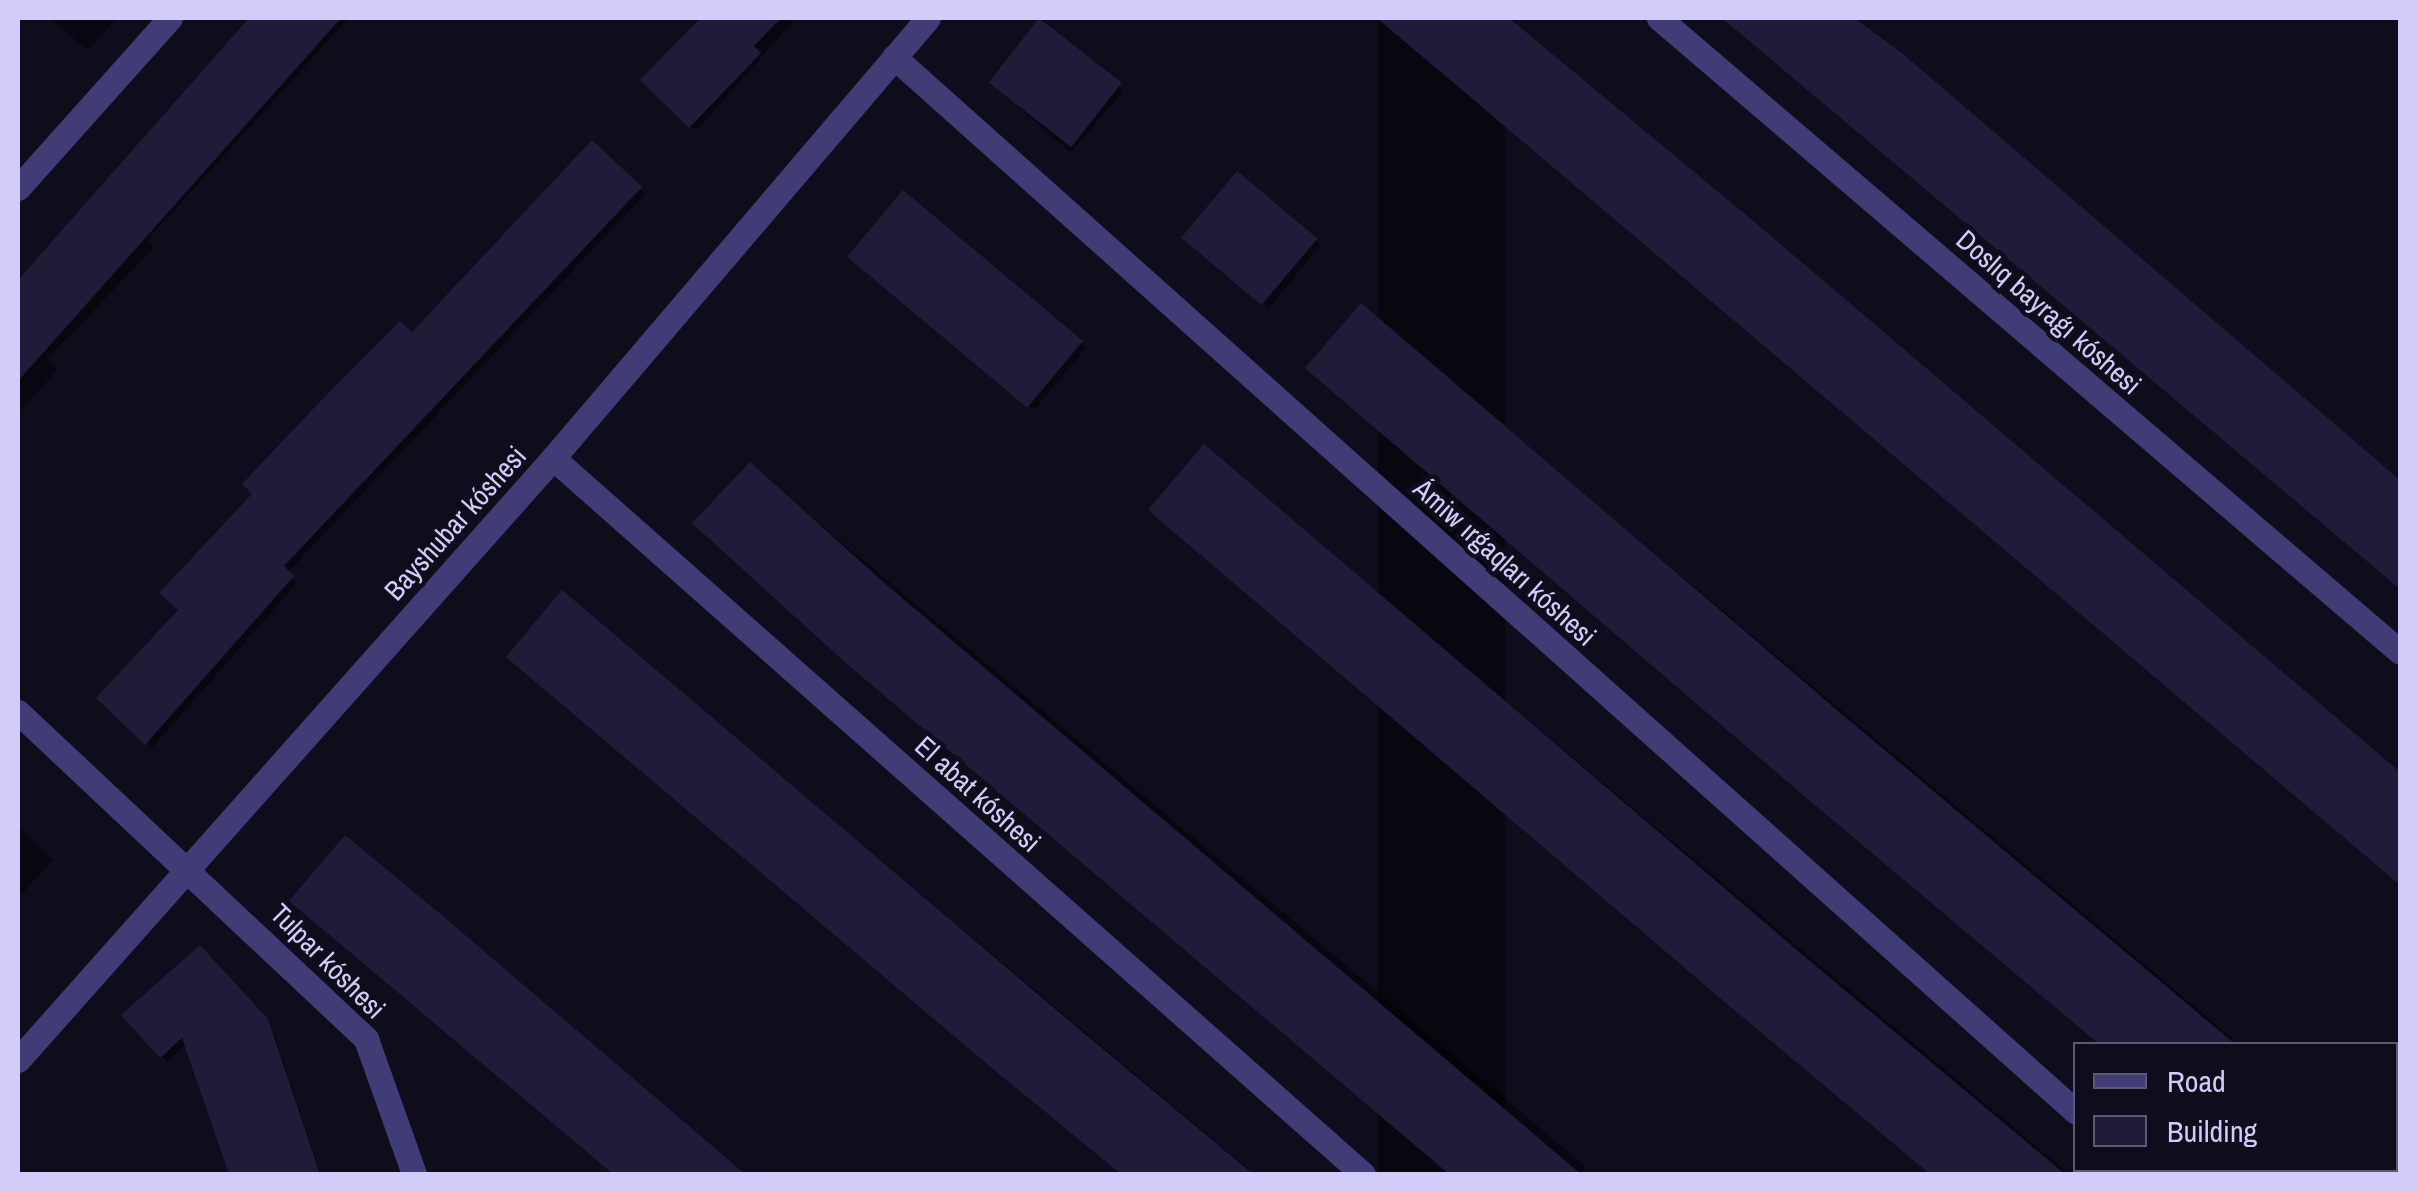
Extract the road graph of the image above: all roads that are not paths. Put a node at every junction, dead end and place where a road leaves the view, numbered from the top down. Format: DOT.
graph roads {
  1 [pos="170,18"];
  2 [pos="928,18"];
  3 [pos="1659,18"];
  4 [pos="894,57"];
  5 [pos="18,188"];
  6 [pos="553,458"];
  7 [pos="2400,652"];
  8 [pos="18,712"];
  9 [pos="189,865"];
  10 [pos="18,1060"];
  11 [pos="2073,1109"];
  12 [pos="414,1174"];
  13 [pos="1363,1174"];
  1 -- 5 [label="street"];
  2 -- 4 [label="street, Bayshubar kóshesi"];
  3 -- 7 [label="street, Doslıq bayraǵı kóshesi"];
  4 -- 6 [label="street, Bayshubar kóshesi"];
  4 -- 11 [label="street, Ámiw ırǵaqları kóshesi"];
  6 -- 9 [label="street, Bayshubar kóshesi"];
  6 -- 13 [label="street, El abat kóshesi"];
  8 -- 9 [label="street, Tulpar kóshesi"];
  9 -- 10 [label="street, Bayshubar kóshesi"];
  9 -- 12 [label="street, Tulpar kóshesi"];
}
